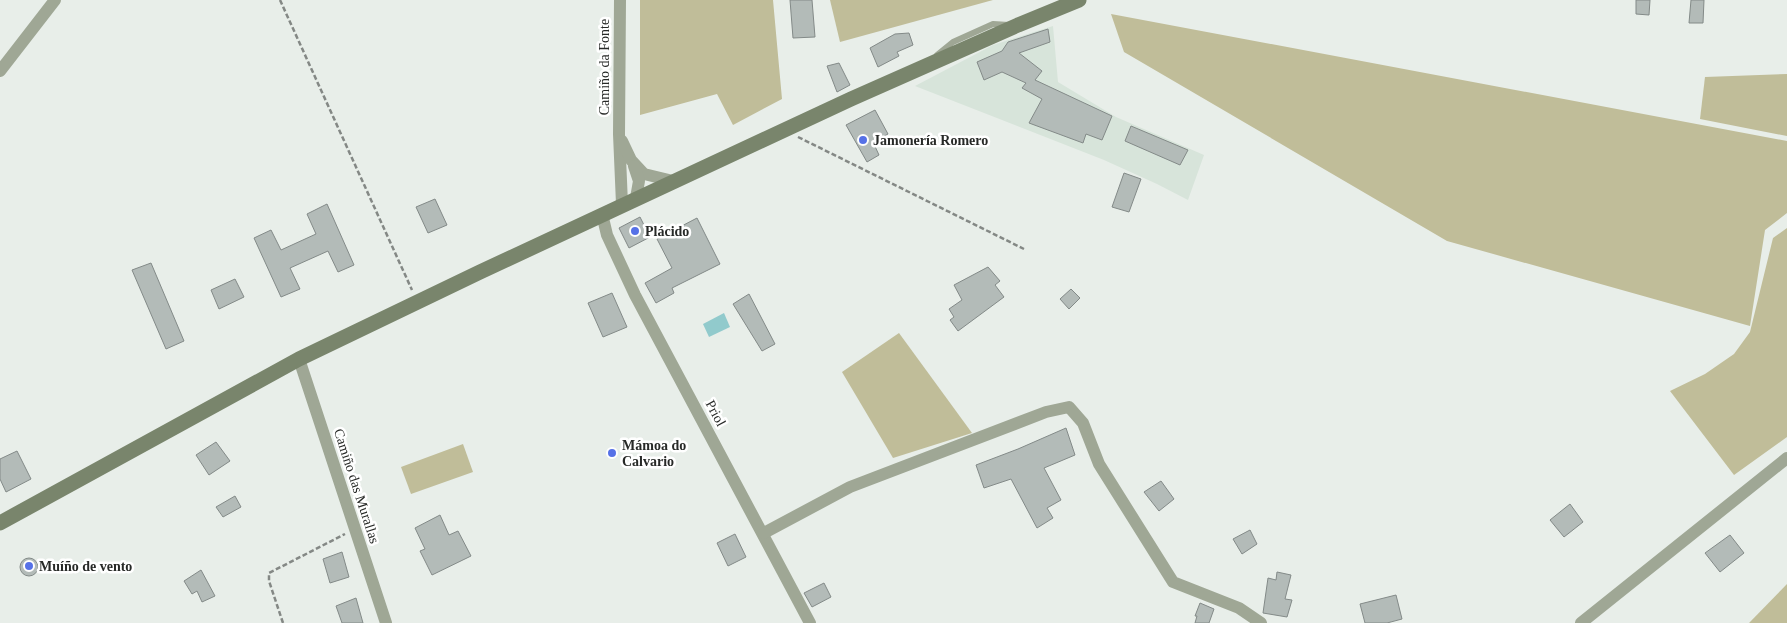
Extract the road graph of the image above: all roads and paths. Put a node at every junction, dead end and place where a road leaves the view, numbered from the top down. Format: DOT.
graph roads {
  1 [pos="56,0"];
  2 [pos="280,0"];
  3 [pos="620,0"];
  4 [pos="1079,0"];
  5 [pos="0,71"];
  6 [pos="784,130"];
  7 [pos="619,134"];
  8 [pos="632,160"];
  9 [pos="673,181"];
  10 [pos="636,198"];
  11 [pos="622,204"];
  12 [pos="602,214"];
  13 [pos="1024,249"];
  14 [pos="418,303"];
  15 [pos="299,360"];
  16 [pos="1787,458"];
  17 [pos="0,523"];
  18 [pos="355,529"];
  19 [pos="764,533"];
  20 [pos="283,623"];
  21 [pos="386,623"];
  22 [pos="810,623"];
  23 [pos="1261,623"];
  24 [pos="1582,623"];
  1 -- 5 [label="street"];
  2 -- 14 [label="path"];
  3 -- 7 [label="street, Camiño da Fonte"];
  4 -- 6 [label="main road"];
  6 -- 9 [label="main road"];
  6 -- 13 [label="path"];
  7 -- 8 [label="street"];
  7 -- 11 [label="street, Camiño da Fonte"];
  8 -- 9 [label="street"];
  8 -- 10 [label="street"];
  9 -- 10 [label="main road"];
  10 -- 11 [label="main road"];
  11 -- 12 [label="main road"];
  12 -- 14 [label="main road"];
  12 -- 19 [label="street, Priol"];
  14 -- 15 [label="main road"];
  15 -- 17 [label="main road"];
  15 -- 18 [label="street, Camiño das Murallas"];
  16 -- 24 [label="street"];
  18 -- 20 [label="path"];
  18 -- 21 [label="street, Camiño das Murallas"];
  19 -- 22 [label="street, Priol"];
  19 -- 23 [label="street"];
}
